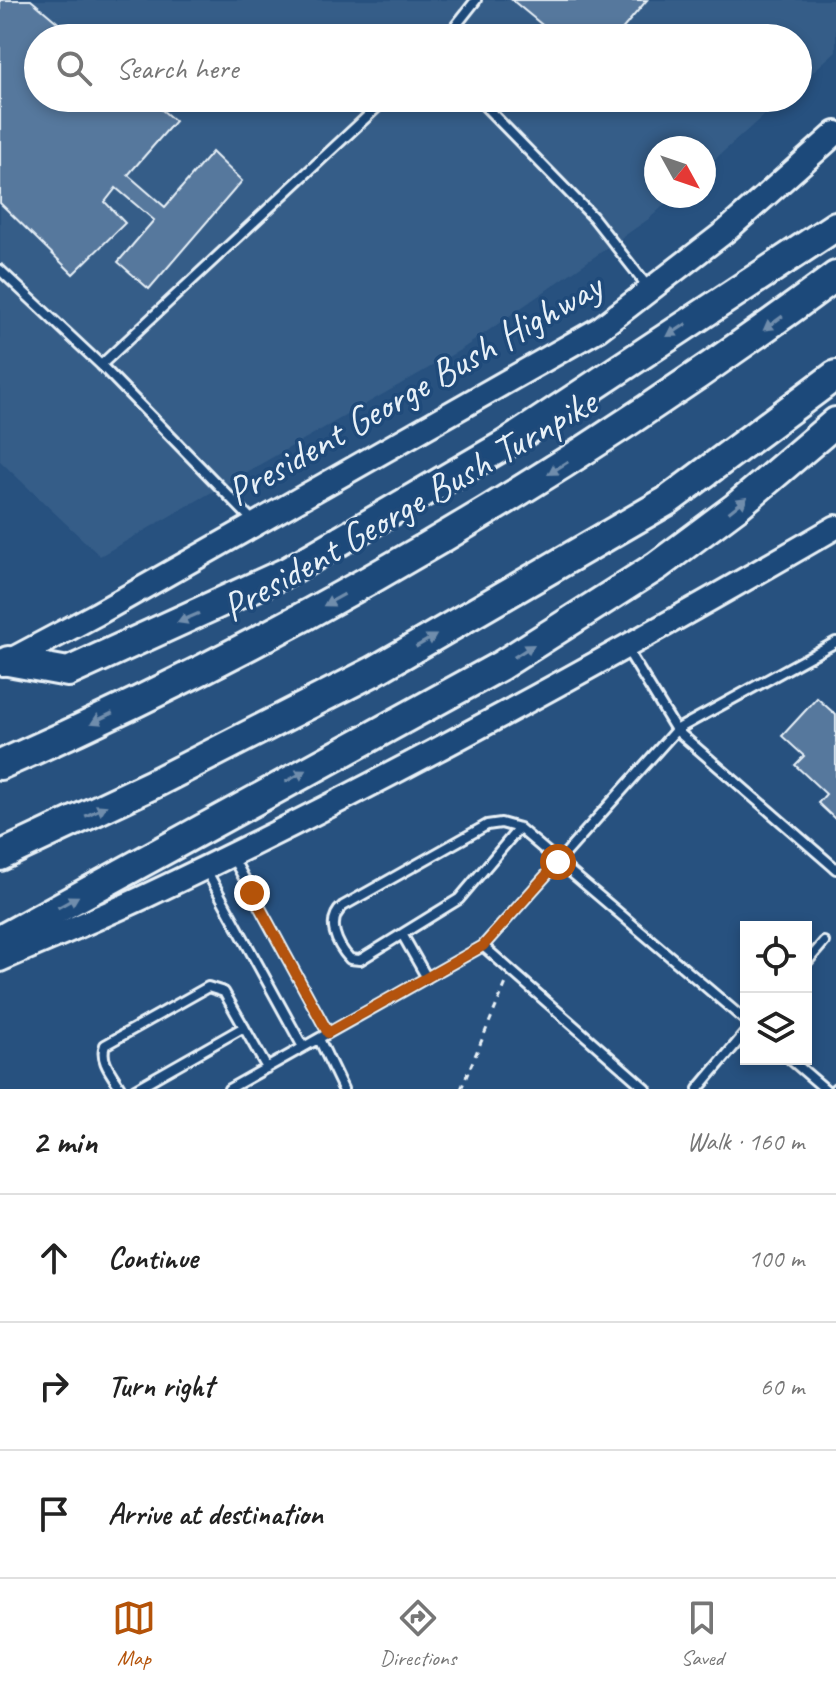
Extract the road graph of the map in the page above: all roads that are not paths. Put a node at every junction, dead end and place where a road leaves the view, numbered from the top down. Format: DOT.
graph roads {
  1 [pos="476,0"];
  2 [pos="457,24"];
  3 [pos="372,112"];
  4 [pos="491,112"];
  5 [pos="836,133"];
  6 [pos="836,226"];
  7 [pos="0,270"];
  8 [pos="836,276"];
  9 [pos="650,289"];
  10 [pos="101,365"];
  11 [pos="836,375"];
  12 [pos="836,422"];
  13 [pos="255,524"];
  14 [pos="836,527"];
  15 [pos="836,642"];
  16 [pos="626,648"];
  17 [pos="4,663"];
  18 [pos="676,730"];
  19 [pos="0,765"];
  20 [pos="519,828"];
  21 [pos="231,855"];
  22 [pos="0,856"];
  23 [pos="558,862"];
  24 [pos="205,867"];
  25 [pos="836,869"];
  26 [pos="402,934"];
  27 [pos="0,940"];
  28 [pos="824,942"];
  29 [pos="483,946"];
  30 [pos="812,956"];
  31 [pos="0,960"];
  32 [pos="427,978"];
  33 [pos="740,1016"];
  34 [pos="244,1027"];
  35 [pos="328,1033"];
  36 [pos="319,1039"];
  37 [pos="740,1039"];
  38 [pos="303,1047"];
  39 [pos="797,1065"];
  40 [pos="267,1068"];
  41 [pos="121,1089"];
  42 [pos="135,1089"];
  43 [pos="229,1089"];
  44 [pos="343,1089"];
  45 [pos="646,1089"];
  46 [pos="698,1089"];
  47 [pos="825,1089"];
  1 -- 2 [label="lane"];
  3 -- 10 [label="lane"];
  4 -- 9 [label="lane"];
  5 -- 9 [label="main road, President George Bush Highway"];
  6 -- 17 [label="highway, one-way"];
  7 -- 10 [label="lane"];
  8 -- 19 [label="highway, President George Bush Turnpike, one-way"];
  9 -- 13 [label="main road, President George Bush Highway"];
  10 -- 13 [label="lane"];
  22 -- 11 [label="highway, one-way"];
  27 -- 12 [label="highway, one-way"];
  13 -- 17 [label="main road, President George Bush Highway"];
  14 -- 16 [label="main road"];
  15 -- 18 [label="lane"];
  16 -- 18 [label="lane"];
  16 -- 21 [label="main road"];
  18 -- 23 [label="lane"];
  18 -- 25 [label="lane"];
  20 -- 23 [label="lane"];
  20 -- 26 [label="lane"];
  20 -- 26 [label="lane"];
  21 -- 24 [label="main road"];
  21 -- 35 [label="lane"];
  23 -- 29 [label="lane"];
  23 -- 33 [label="lane"];
  24 -- 31 [label="main road"];
  24 -- 38 [label="lane"];
  26 -- 32 [label="lane"];
  28 -- 30 [label="lane"];
  29 -- 32 [label="lane"];
  29 -- 45 [label="lane"];
  32 -- 35 [label="lane"];
  34 -- 40 [label="lane"];
  34 -- 41 [label="lane"];
  34 -- 42 [label="lane"];
  35 -- 36 [label="lane"];
  36 -- 38 [label="lane"];
  36 -- 44 [label="lane"];
  37 -- 46 [label="lane"];
  38 -- 40 [label="lane"];
  39 -- 47 [label="lane"];
  40 -- 43 [label="lane"];
}
